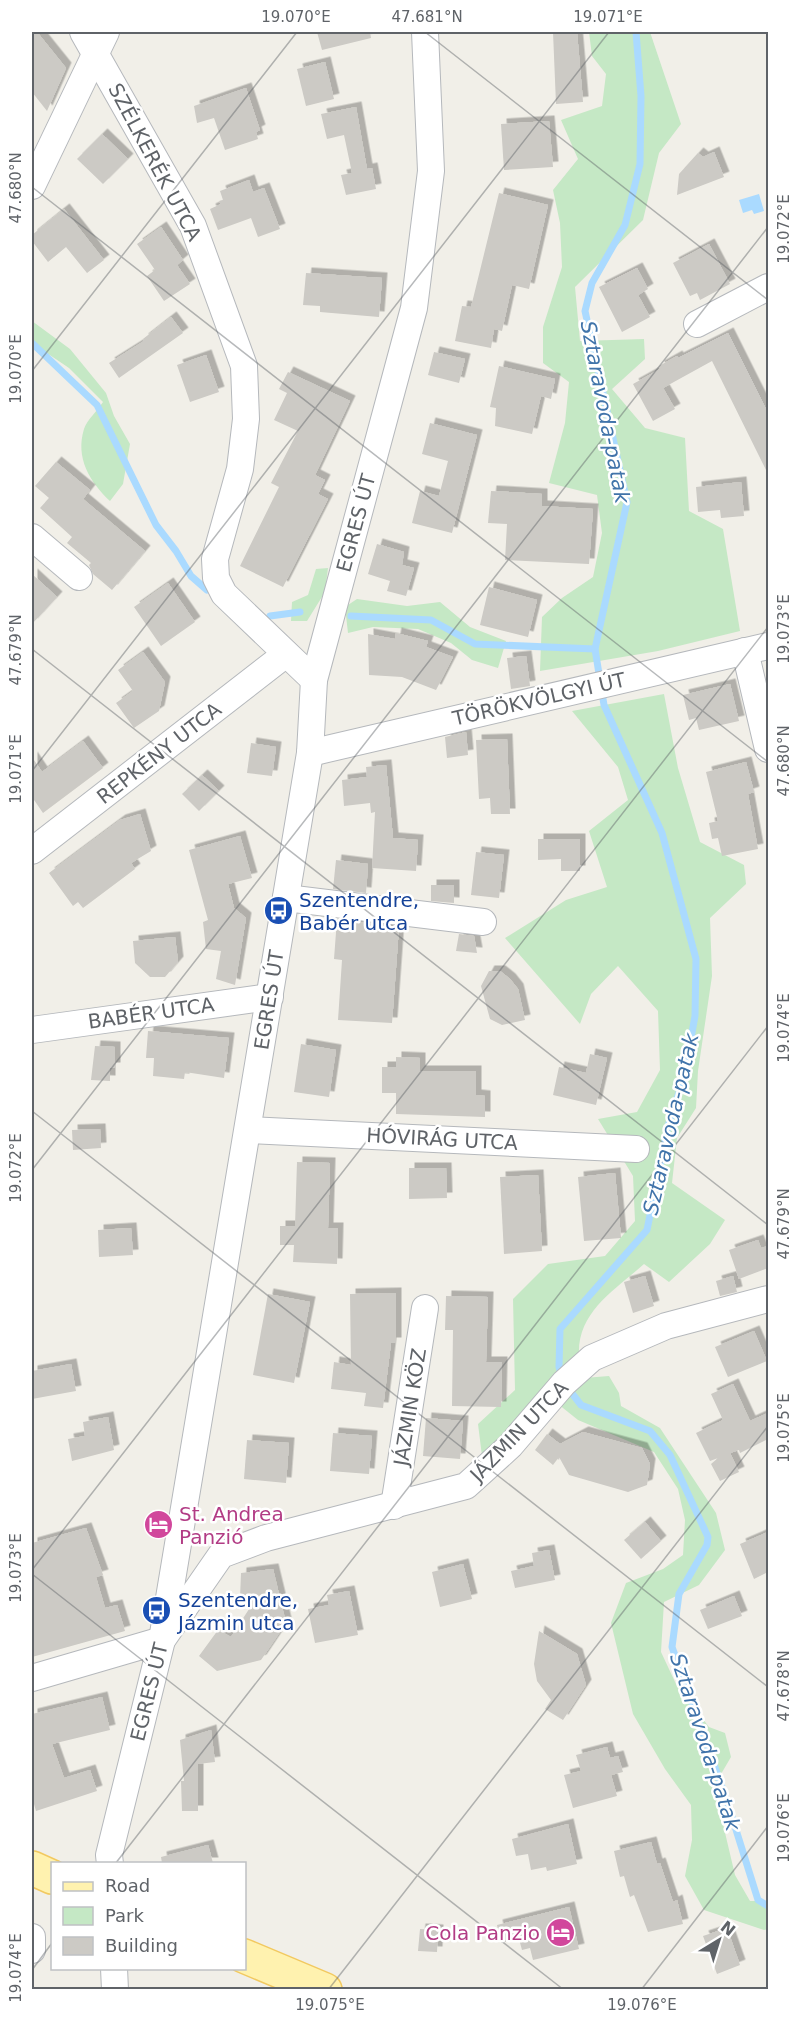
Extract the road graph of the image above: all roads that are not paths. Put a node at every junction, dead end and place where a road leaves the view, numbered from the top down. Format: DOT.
graph roads {
  1 [pos="425,32"];
  2 [pos="94,38"];
  3 [pos="32,186"];
  4 [pos="768,287"];
  5 [pos="697,324"];
  6 [pos="32,537"];
  7 [pos="79,577"];
  8 [pos="757,649"];
  9 [pos="286,654"];
  10 [pos="314,680"];
  11 [pos="768,749"];
  12 [pos="310,753"];
  13 [pos="32,851"];
  14 [pos="286,898"];
  15 [pos="483,922"];
  16 [pos="270,997"];
  17 [pos="32,1030"];
  18 [pos="249,1130"];
  19 [pos="636,1149"];
  20 [pos="768,1299"];
  21 [pos="425,1308"];
  22 [pos="394,1506"];
  23 [pos="162,1640"];
  24 [pos="32,1678"];
  25 [pos="110,1862"];
  26 [pos="32,1868"];
  27 [pos="51,1876"];
  28 [pos="32,1937"];
  29 [pos="32,1950"];
  30 [pos="246,1957"];
  31 [pos="114,1970"];
  32 [pos="115,1989"];
  33 [pos="325,1989"];
  1 -- 10 [label="street, EGRES ÚT"];
  2 -- 3 [label="street"];
  2 -- 9 [label="street, SZÉLKERÉK UTCA"];
  4 -- 5 [label="street"];
  6 -- 7 [label="street"];
  8 -- 11 [label="street"];
  8 -- 12 [label="street, TÖRÖKVÖLGYI ÚT"];
  9 -- 10 [label="street, SZÉLKERÉK UTCA"];
  9 -- 13 [label="street, REPKÉNY UTCA"];
  10 -- 12 [label="street, EGRES ÚT"];
  12 -- 14 [label="street, EGRES ÚT"];
  14 -- 15 [label="street"];
  14 -- 16 [label="street, EGRES ÚT"];
  16 -- 17 [label="street, BABÉR UTCA"];
  16 -- 18 [label="street, EGRES ÚT"];
  18 -- 19 [label="street, HÓVIRÁG UTCA"];
  18 -- 23 [label="street, EGRES ÚT"];
  20 -- 22 [label="street, JÁZMIN UTCA"];
  21 -- 22 [label="street, JÁZMIN KÖZ"];
  22 -- 23 [label="street, JÁZMIN UTCA"];
  23 -- 24 [label="street"];
  23 -- 25 [label="street, EGRES ÚT"];
  26 -- 27 [label="main road"];
  28 -- 29 [label="street"];
  30 -- 33 [label="main road"];
  31 -- 32 [label="street"];
}
